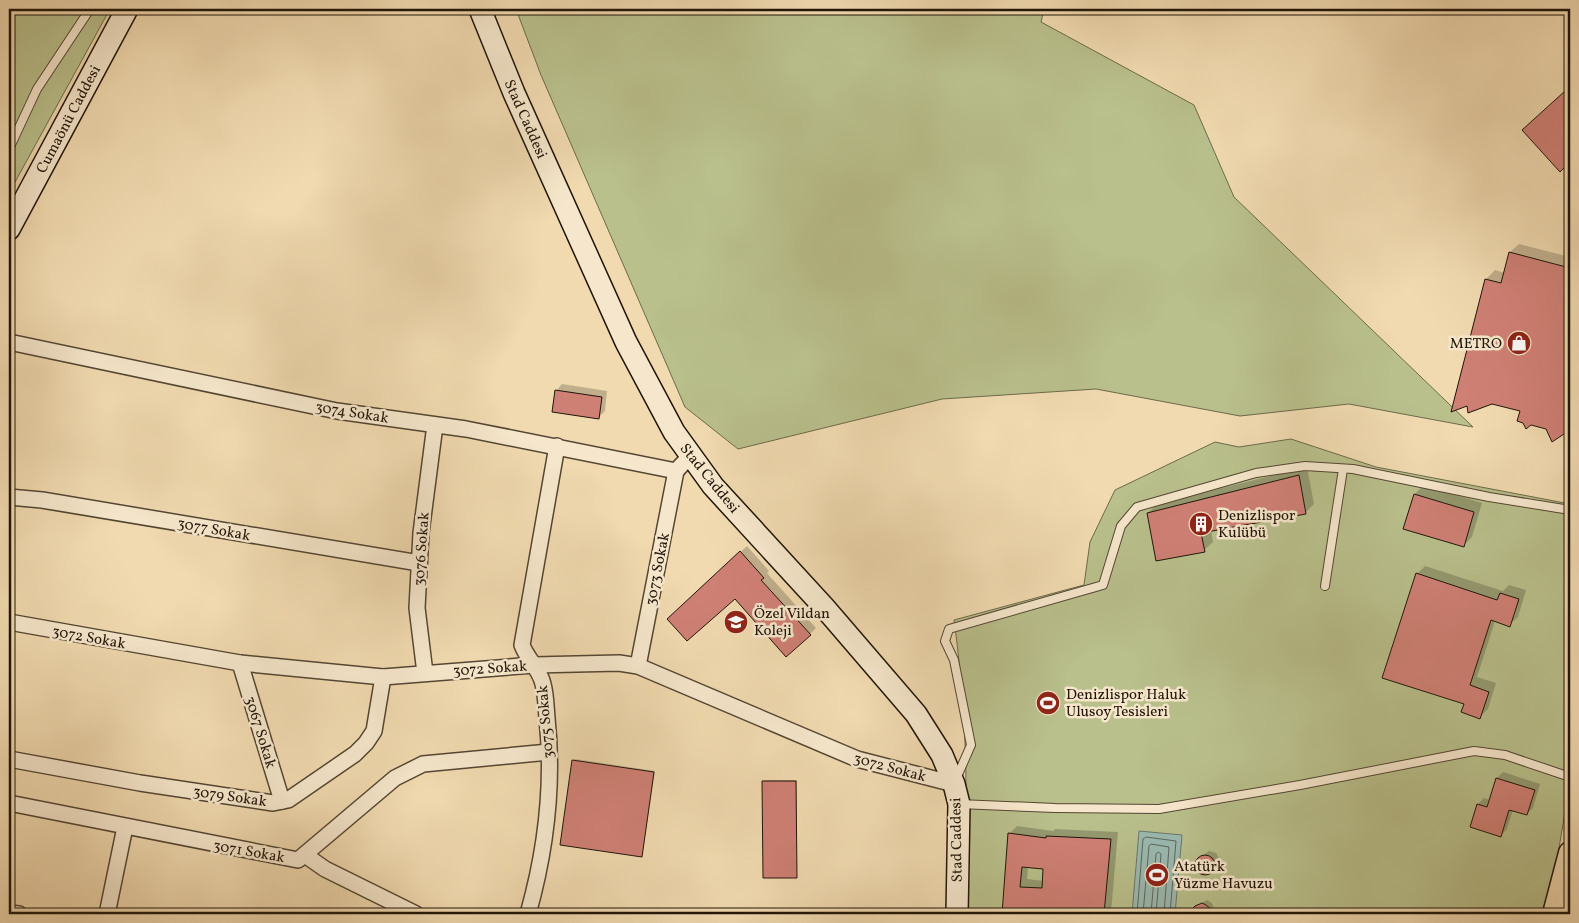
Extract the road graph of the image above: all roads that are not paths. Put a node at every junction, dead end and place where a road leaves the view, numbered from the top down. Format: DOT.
graph roads {
  1 [pos="90,9"];
  2 [pos="127,9"];
  3 [pos="480,9"];
  4 [pos="12,132"];
  5 [pos="9,148"];
  6 [pos="9,229"];
  7 [pos="9,342"];
  8 [pos="434,425"];
  9 [pos="556,446"];
  10 [pos="683,463"];
  11 [pos="1343,469"];
  12 [pos="9,498"];
  13 [pos="1570,510"];
  14 [pos="419,563"];
  15 [pos="1326,586"];
  16 [pos="9,622"];
  17 [pos="240,664"];
  18 [pos="534,665"];
  19 [pos="638,666"];
  20 [pos="425,673"];
  21 [pos="383,677"];
  22 [pos="549,752"];
  23 [pos="9,759"];
  24 [pos="1570,778"];
  25 [pos="957,794"];
  26 [pos="282,802"];
  27 [pos="9,803"];
  28 [pos="125,827"];
  29 [pos="1570,853"];
  30 [pos="305,855"];
  31 [pos="413,913"];
  32 [pos="107,914"];
  33 [pos="528,914"];
  34 [pos="957,914"];
  35 [pos="1554,914"];
  1 -- 4 [label="lane"];
  2 -- 6 [label="street, Cumaönü Caddesi"];
  3 -- 10 [label="street, Stad Caddesi"];
  4 -- 5 [label="lane"];
  7 -- 8 [label="street, 3074 Sokak"];
  8 -- 9 [label="street, 3074 Sokak"];
  8 -- 14 [label="street, 3076 Sokak"];
  9 -- 10 [label="street, 3074 Sokak"];
  9 -- 18 [label="street, 3075 Sokak"];
  10 -- 19 [label="street, 3073 Sokak"];
  10 -- 25 [label="street, Stad Caddesi"];
  11 -- 13 [label="lane"];
  11 -- 15 [label="lane"];
  11 -- 25 [label="lane"];
  12 -- 14 [label="street, 3077 Sokak"];
  14 -- 20 [label="street, 3076 Sokak"];
  16 -- 17 [label="street, 3072 Sokak"];
  17 -- 21 [label="street, 3072 Sokak"];
  17 -- 26 [label="street, 3067 Sokak"];
  18 -- 19 [label="street, 3072 Sokak"];
  18 -- 20 [label="street, 3072 Sokak"];
  18 -- 22 [label="street, 3075 Sokak"];
  19 -- 25 [label="street, 3072 Sokak"];
  20 -- 21 [label="street, 3072 Sokak"];
  21 -- 26 [label="street, 3079 Sokak"];
  22 -- 30 [label="street, 3071 Sokak"];
  22 -- 33 [label="street, 3075 Sokak"];
  23 -- 26 [label="street, 3079 Sokak"];
  24 -- 25 [label="lane"];
  25 -- 34 [label="street, Stad Caddesi"];
  27 -- 28 [label="street, 3071 Sokak"];
  28 -- 30 [label="street, 3071 Sokak"];
  28 -- 32 [label="street"];
  29 -- 35 [label="main road"];
  30 -- 31 [label="street"];
}
